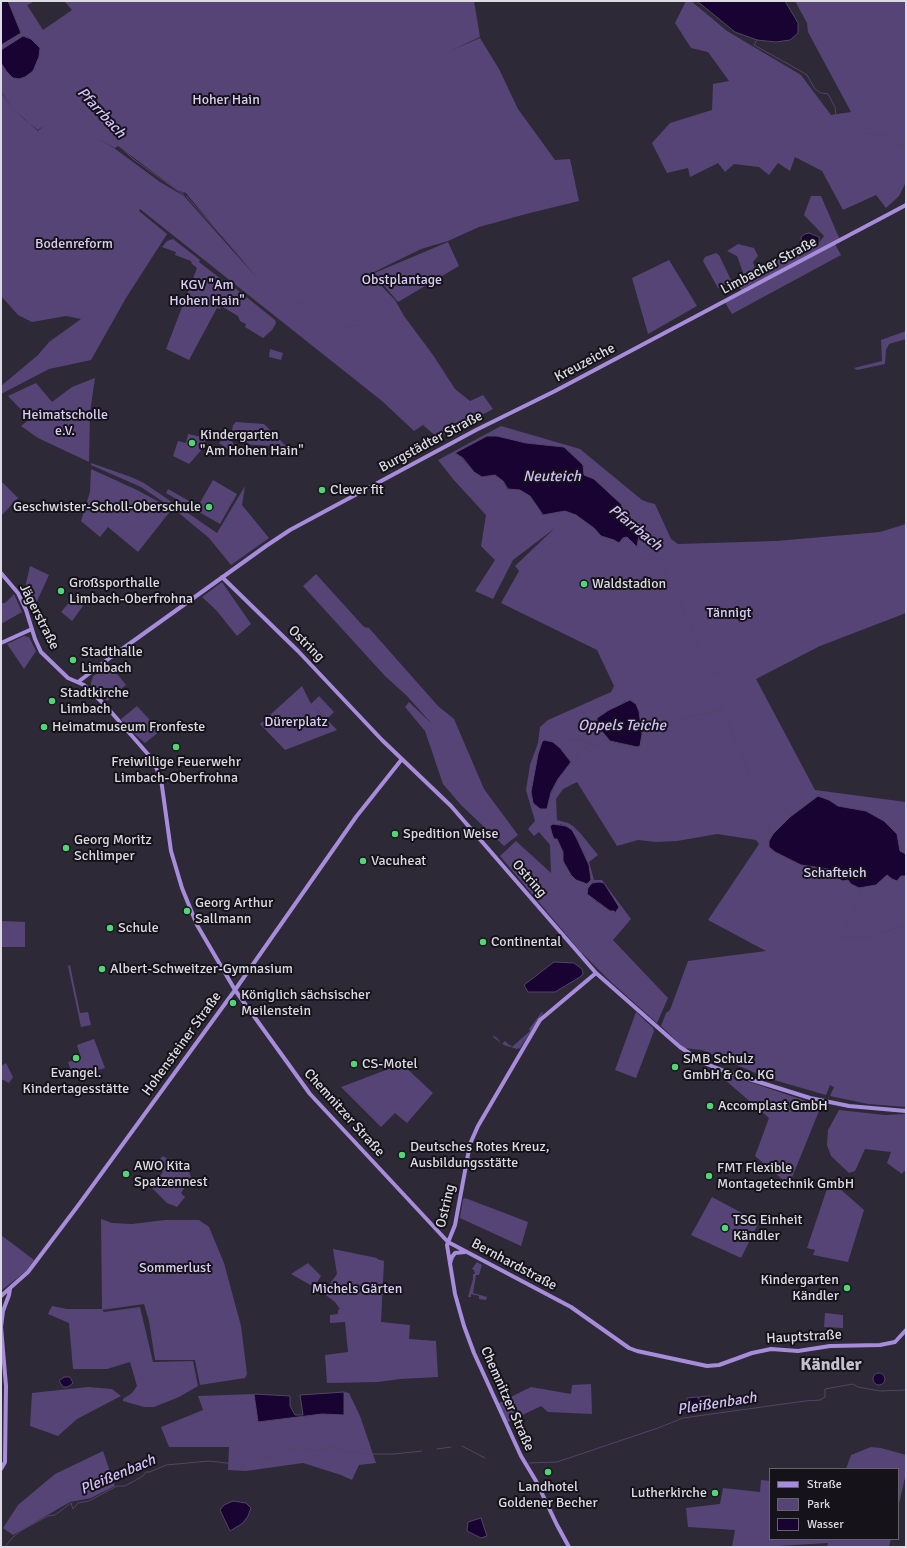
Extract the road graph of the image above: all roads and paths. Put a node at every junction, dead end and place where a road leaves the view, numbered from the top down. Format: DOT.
graph roads {
  1 [pos="906,205"];
  2 [pos="641,345"];
  3 [pos="538,400"];
  4 [pos="1,574"];
  5 [pos="222,577"];
  6 [pos="32,629"];
  7 [pos="1,643"];
  8 [pos="78,682"];
  9 [pos="402,759"];
  10 [pos="596,973"];
  11 [pos="235,990"];
  12 [pos="906,1111"];
  13 [pos="448,1242"];
  14 [pos="465,1252"];
  15 [pos="449,1264"];
  16 [pos="10,1289"];
  17 [pos="1,1296"];
  18 [pos="571,1307"];
  19 [pos="906,1330"];
  20 [pos="1,1469"];
  21 [pos="569,1547"];
  1 -- 2 [label="main road, Limbacher Straße"];
  2 -- 3 [label="main road, Kreuzeiche"];
  3 -- 5 [label="main road, Burgstädter Straße"];
  4 -- 6 [label="main road, Jägerstraße"];
  5 -- 8 [label="main road, Burgstädter Straße"];
  5 -- 9 [label="main road, Ostring"];
  6 -- 7 [label="main road"];
  6 -- 8 [label="main road, Jägerstraße"];
  8 -- 11 [label="main road, Chemnitzer Straße"];
  9 -- 10 [label="main road, Ostring"];
  9 -- 11 [label="main road, Hohensteiner Straße"];
  10 -- 12 [label="main road"];
  10 -- 13 [label="main road, Ostring"];
  11 -- 13 [label="main road, Chemnitzer Straße"];
  11 -- 16 [label="main road, Hohensteiner Straße"];
  13 -- 14 [label="main road, Bernhardstraße"];
  13 -- 15 [label="main road, Chemnitzer Straße"];
  14 -- 15 [label="main road"];
  14 -- 18 [label="main road, Bernhardstraße"];
  15 -- 21 [label="main road, Chemnitzer Straße"];
  16 -- 17 [label="main road, Hohensteiner Straße"];
  16 -- 20 [label="main road"];
  18 -- 19 [label="main road, Hauptstraße"];
}
